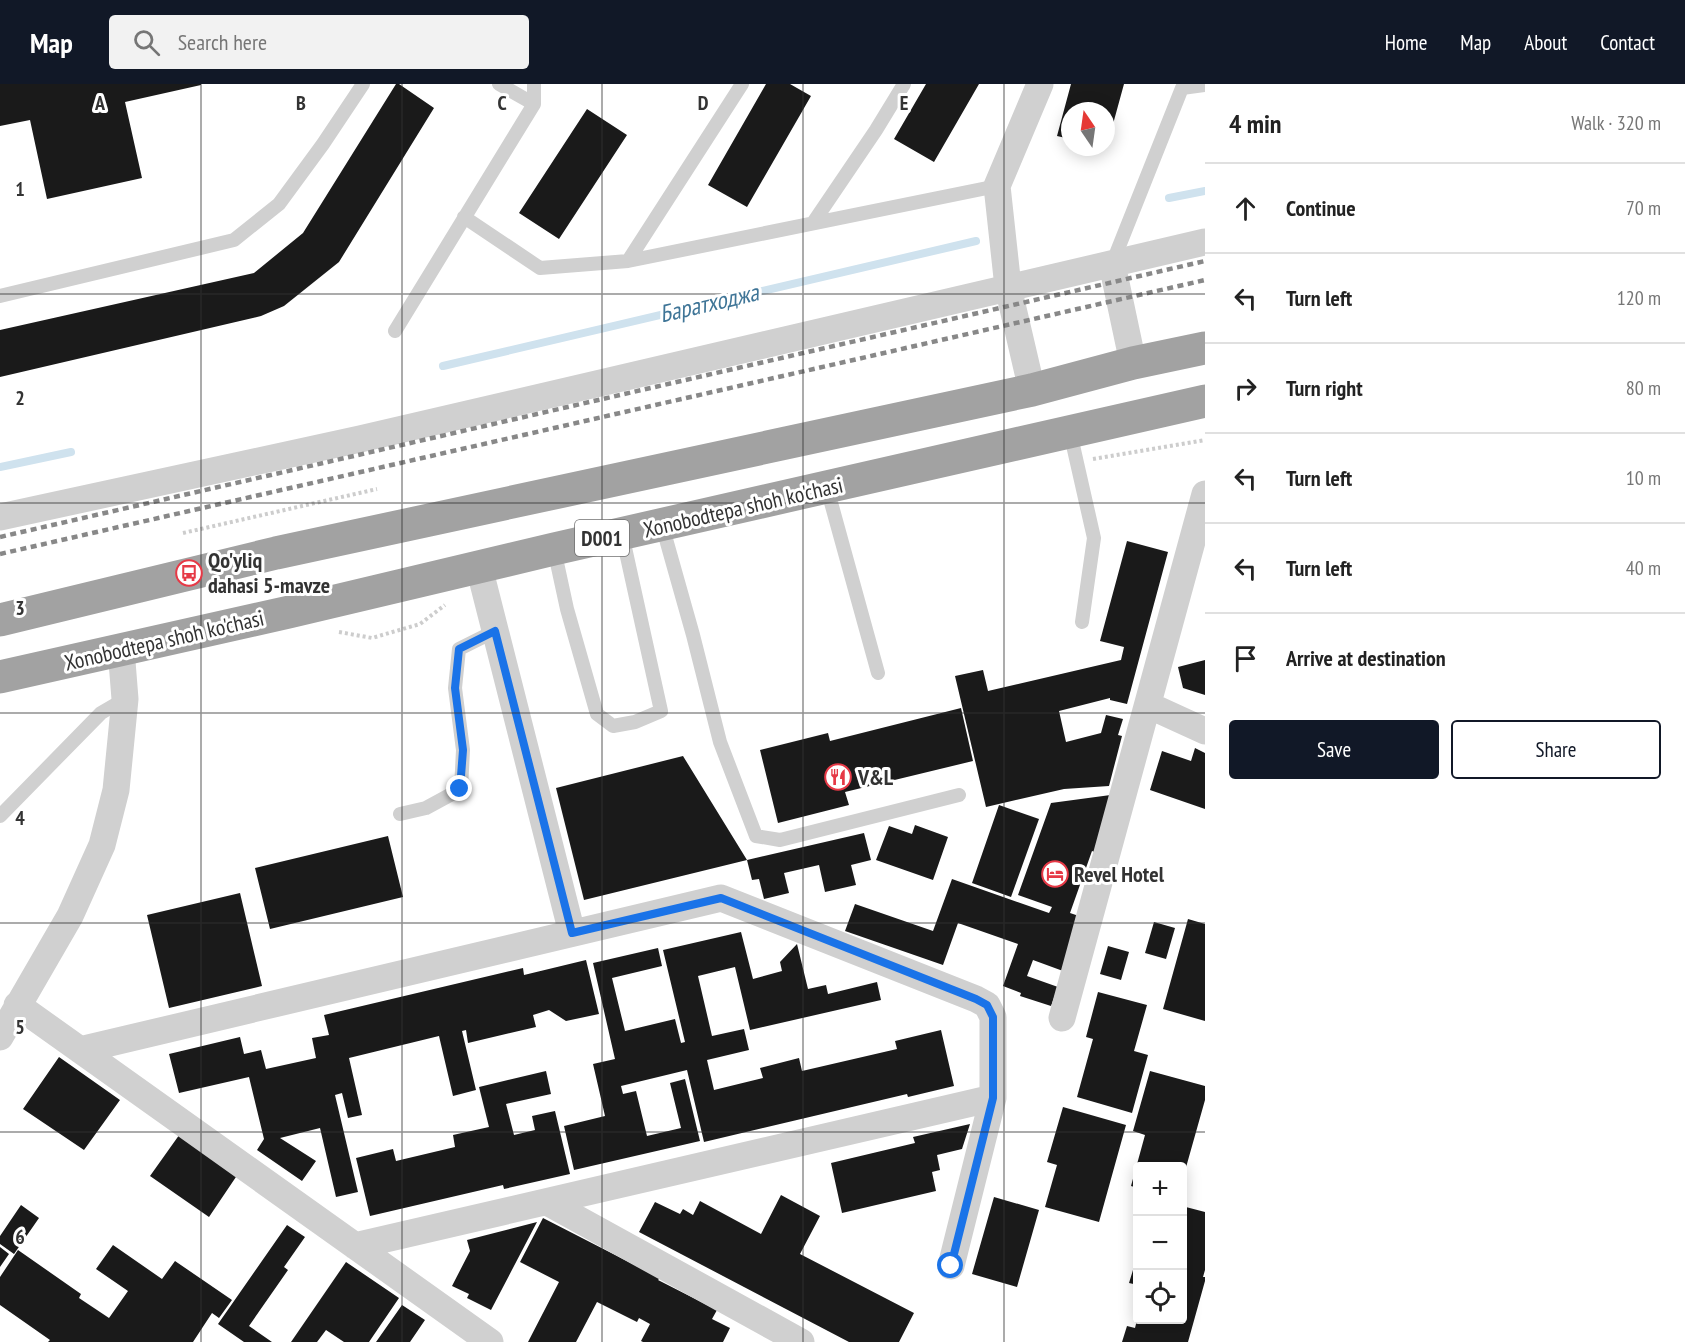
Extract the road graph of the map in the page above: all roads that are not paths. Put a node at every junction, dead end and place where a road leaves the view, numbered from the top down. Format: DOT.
graph roads {
  1 [pos="363,84"];
  2 [pos="499,84"];
  3 [pos="534,84"];
  4 [pos="742,84"];
  5 [pos="904,84"];
  6 [pos="1040,84"];
  7 [pos="1205,85"];
  8 [pos="534,104"];
  9 [pos="997,186"];
  10 [pos="464,217"];
  11 [pos="813,223"];
  12 [pos="1205,242"];
  13 [pos="628,261"];
  14 [pos="1112,264"];
  15 [pos="1008,287"];
  16 [pos="0,296"];
  17 [pos="395,331"];
  18 [pos="1205,348"];
  19 [pos="1133,363"];
  20 [pos="1032,390"];
  21 [pos="1205,401"];
  22 [pos="1070,432"];
  23 [pos="826,488"];
  24 [pos="1205,494"];
  25 [pos="0,517"];
  26 [pos="662,525"];
  27 [pos="622,534"];
  28 [pos="554,549"];
  29 [pos="482,580"];
  30 [pos="0,620"];
  31 [pos="1083,622"];
  32 [pos="495,631"];
  33 [pos="121,649"];
  34 [pos="878,673"];
  35 [pos="0,676"];
  36 [pos="125,699"];
  37 [pos="1148,705"];
  38 [pos="1205,730"];
  39 [pos="959,795"];
  40 [pos="400,814"];
  41 [pos="0,816"];
  42 [pos="572,933"];
  43 [pos="17,1005"];
  44 [pos="1062,1018"];
  45 [pos="0,1037"];
  46 [pos="80,1050"];
  47 [pos="993,1098"];
  48 [pos="547,1202"];
  49 [pos="356,1246"];
  50 [pos="951,1266"];
  51 [pos="490,1342"];
  52 [pos="801,1342"];
  1 -- 16 [label="lane"];
  2 -- 8 [label="lane"];
  3 -- 8 [label="lane"];
  4 -- 13 [label="lane"];
  5 -- 11 [label="lane"];
  6 -- 9 [label="street"];
  7 -- 14 [label="lane"];
  8 -- 10 [label="lane"];
  9 -- 11 [label="lane"];
  9 -- 15 [label="street"];
  10 -- 13 [label="lane"];
  10 -- 17 [label="lane"];
  11 -- 13 [label="lane"];
  12 -- 14 [label="street"];
  14 -- 15 [label="street"];
  14 -- 19 [label="street"];
  15 -- 20 [label="street"];
  15 -- 25 [label="street"];
  18 -- 19 [label="highway, D001"];
  19 -- 20 [label="highway, D001"];
  20 -- 30 [label="highway, D001"];
  21 -- 22 [label="highway, Xonobodtepa shoh ko'chasi / D001"];
  22 -- 23 [label="highway, Xonobodtepa shoh ko'chasi / D001"];
  22 -- 31 [label="lane"];
  23 -- 26 [label="highway, Xonobodtepa shoh ko'chasi / D001"];
  23 -- 34 [label="lane"];
  24 -- 37 [label="street"];
  26 -- 27 [label="highway, Xonobodtepa shoh ko'chasi / D001"];
  26 -- 39 [label="lane"];
  27 -- 28 [label="highway, Xonobodtepa shoh ko'chasi / D001"];
  27 -- 28 [label="lane"];
  28 -- 29 [label="highway, Xonobodtepa shoh ko'chasi / D001"];
  29 -- 32 [label="street"];
  29 -- 33 [label="highway, Xonobodtepa shoh ko'chasi / D001"];
  32 -- 40 [label="lane"];
  32 -- 42 [label="street"];
  33 -- 35 [label="highway, Xonobodtepa shoh ko'chasi / D001"];
  33 -- 36 [label="street"];
  36 -- 41 [label="lane"];
  36 -- 43 [label="street"];
  37 -- 38 [label="street"];
  37 -- 44 [label="street"];
  42 -- 46 [label="street"];
  42 -- 47 [label="street"];
  43 -- 45 [label="street"];
  43 -- 46 [label="street"];
  46 -- 49 [label="street"];
  47 -- 48 [label="street"];
  47 -- 50 [label="street"];
  48 -- 49 [label="street"];
  48 -- 52 [label="street"];
  49 -- 51 [label="street"];
}
